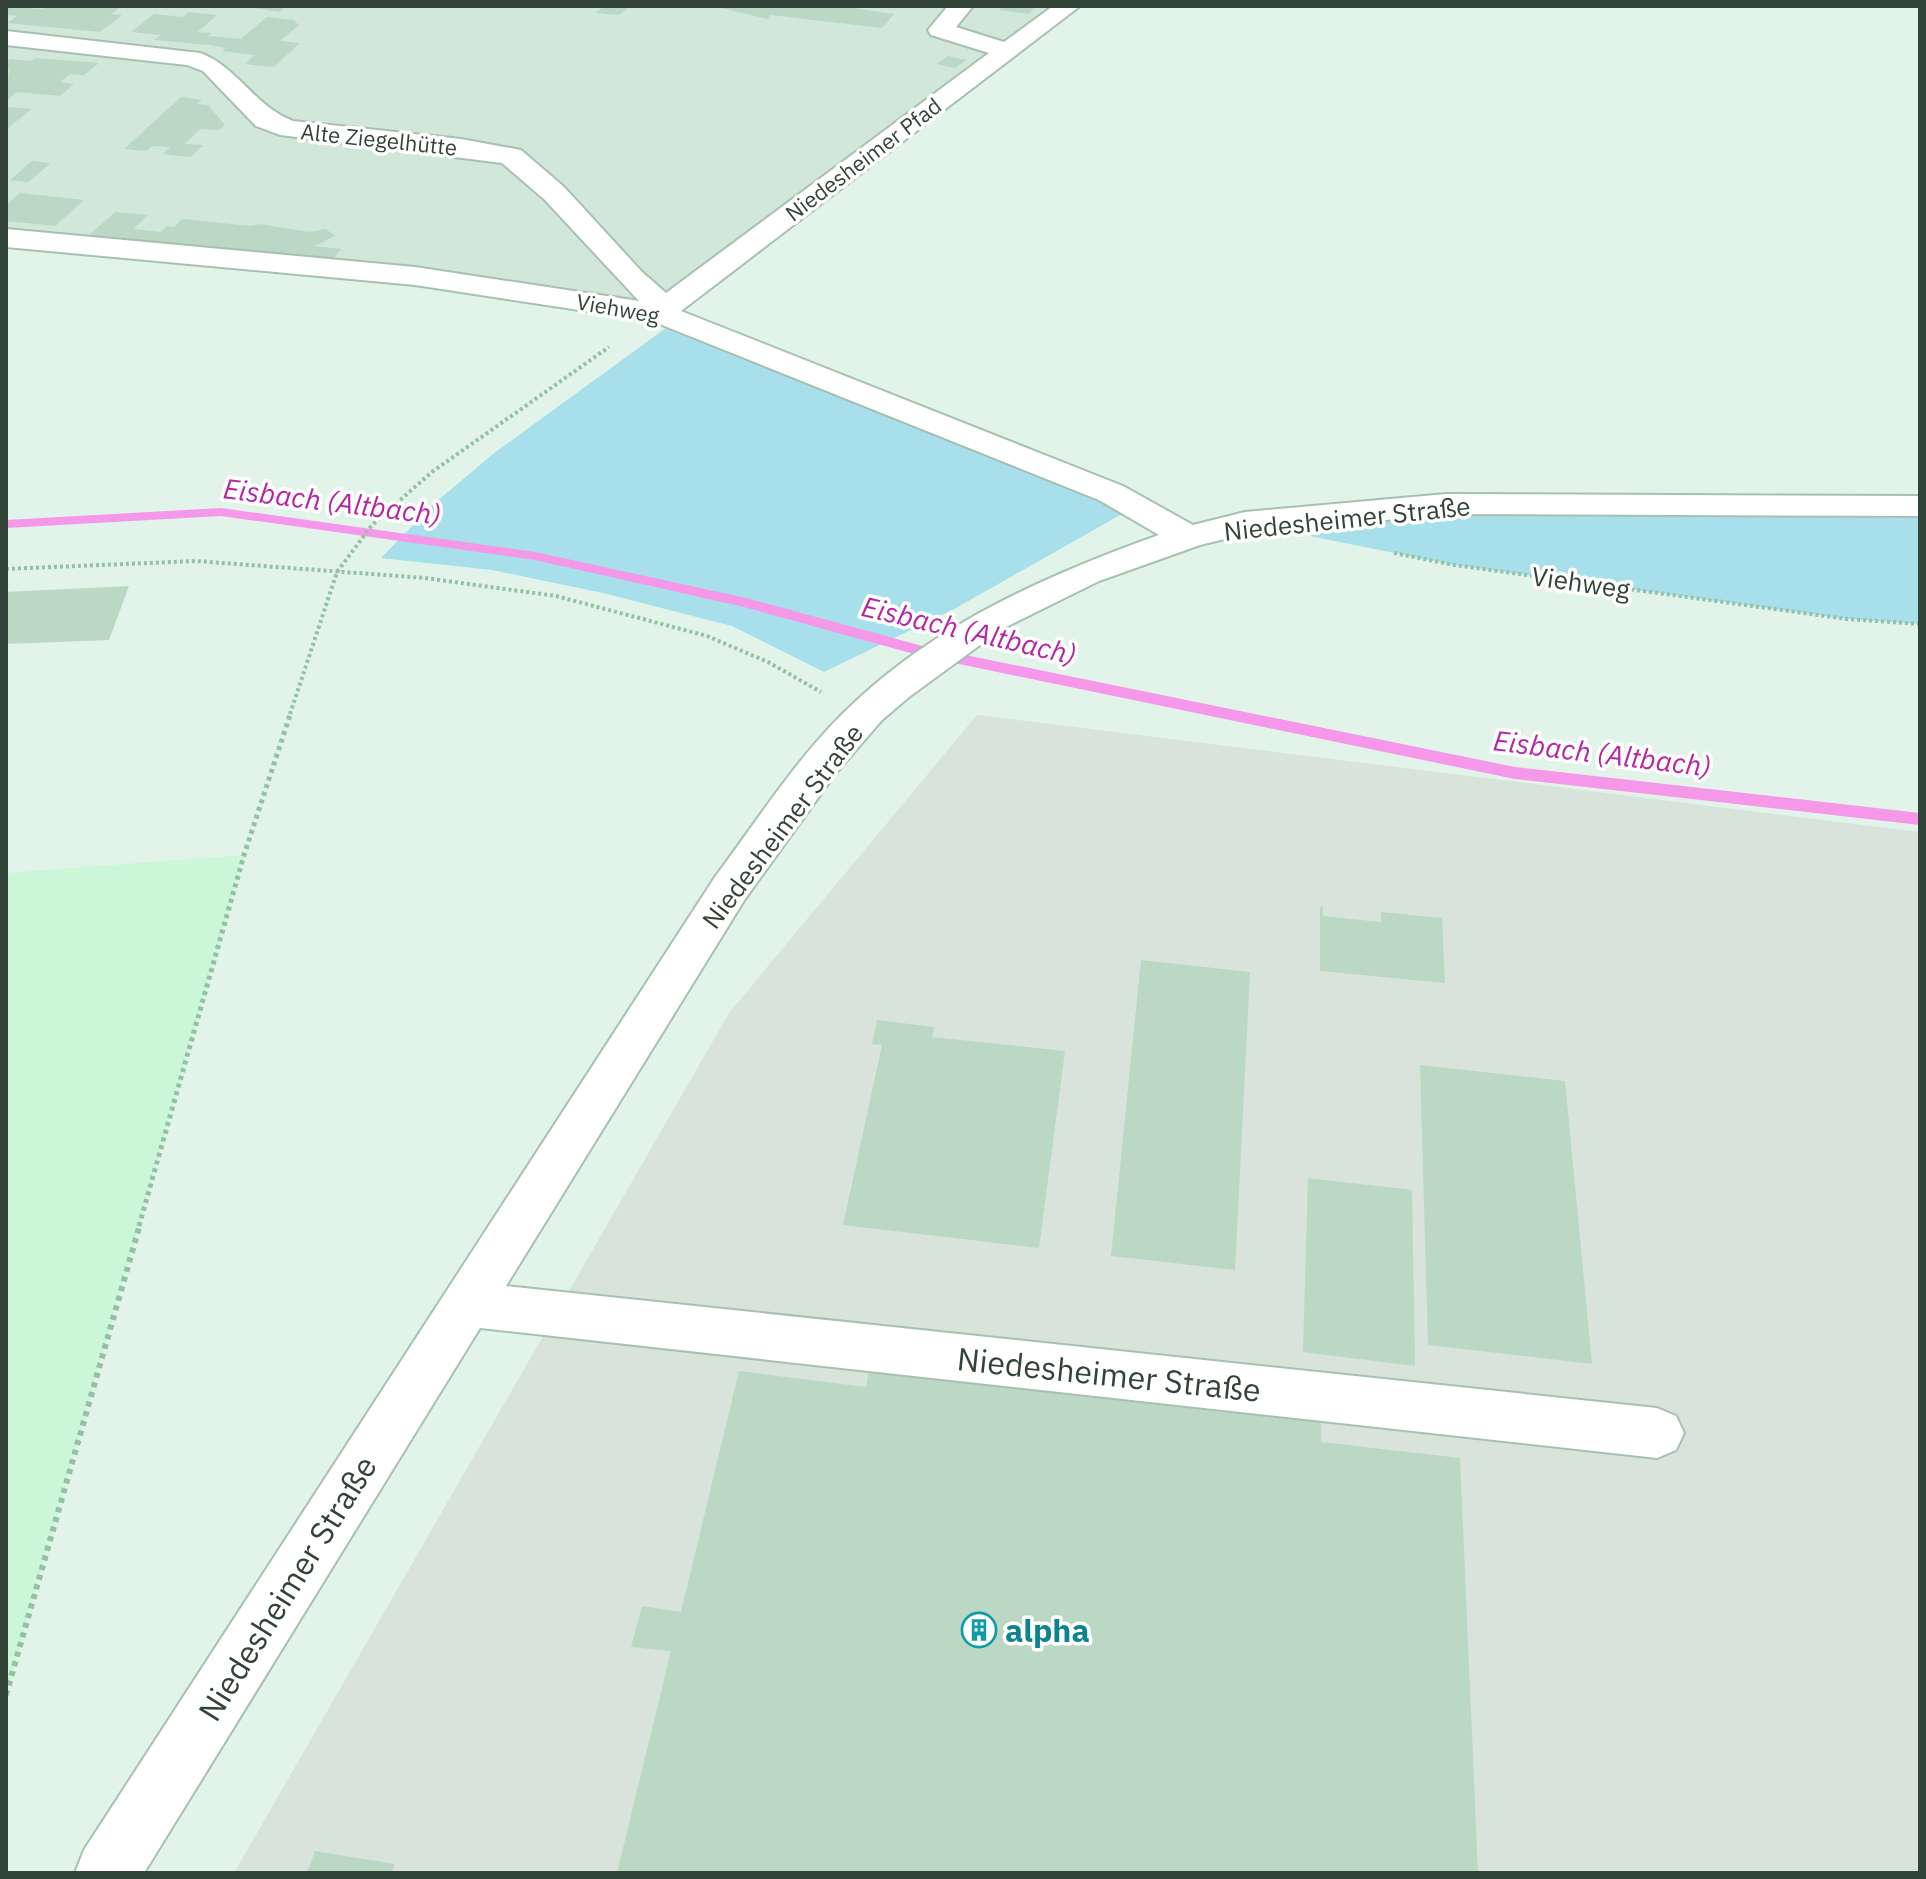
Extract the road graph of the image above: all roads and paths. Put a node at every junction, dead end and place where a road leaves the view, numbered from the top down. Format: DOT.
graph roads {
  1 [pos="961,6"];
  2 [pos="1068,6"];
  3 [pos="6,39"];
  4 [pos="1007,51"];
  5 [pos="6,238"];
  6 [pos="662,311"];
  7 [pos="1920,506"];
  8 [pos="1188,537"];
  9 [pos="1383,551"];
  10 [pos="6,569"];
  11 [pos="337,572"];
  12 [pos="1920,624"];
  13 [pos="882,699"];
  14 [pos="466,1304"];
  15 [pos="1657,1433"];
  16 [pos="6,1695"];
  17 [pos="107,1873"];
  1 -- 4 [label="street"];
  2 -- 4 [label="street, Niedesheimer Pfad"];
  3 -- 6 [label="street, Alte Ziegelhütte"];
  4 -- 6 [label="street, Niedesheimer Pfad"];
  5 -- 6 [label="street, Viehweg"];
  6 -- 8 [label="street, Viehweg"];
  6 -- 11 [label="path"];
  7 -- 8 [label="street, Niedesheimer Straße"];
  8 -- 13 [label="street, Niedesheimer Straße"];
  9 -- 12 [label="path, Viehweg"];
  10 -- 11 [label="path"];
  11 -- 13 [label="path"];
  11 -- 16 [label="path"];
  13 -- 14 [label="street, Niedesheimer Straße"];
  14 -- 15 [label="street, Niedesheimer Straße"];
  14 -- 17 [label="street, Niedesheimer Straße"];
}
